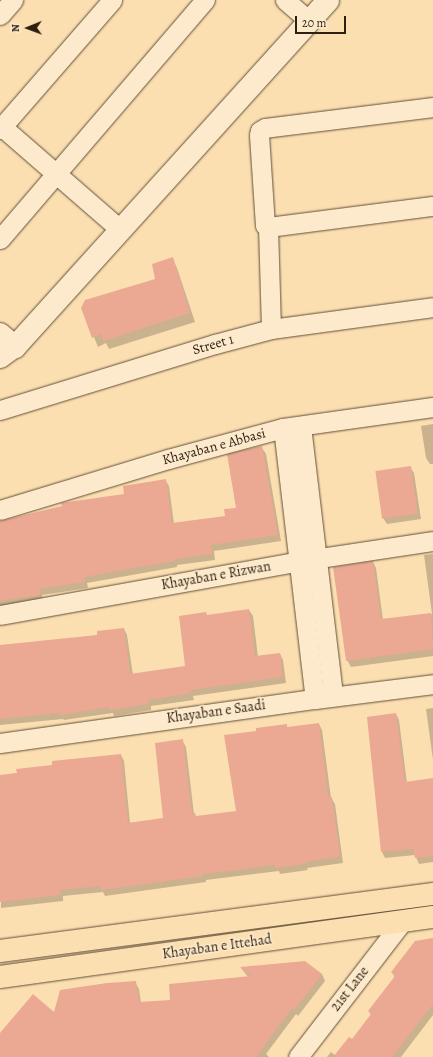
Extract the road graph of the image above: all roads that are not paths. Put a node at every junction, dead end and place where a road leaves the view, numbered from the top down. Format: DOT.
graph roads {
  1 [pos="13,0"];
  2 [pos="112,0"];
  3 [pos="205,0"];
  4 [pos="285,0"];
  5 [pos="328,0"];
  6 [pos="0,15"];
  7 [pos="308,20"];
  8 [pos="433,107"];
  9 [pos="1,127"];
  10 [pos="56,174"];
  11 [pos="433,206"];
  12 [pos="268,227"];
  13 [pos="120,230"];
  14 [pos="0,239"];
  15 [pos="433,307"];
  16 [pos="271,329"];
  17 [pos="5,346"];
  18 [pos="433,407"];
  19 [pos="0,410"];
  20 [pos="292,427"];
  21 [pos="0,510"];
  22 [pos="433,541"];
  23 [pos="308,560"];
  24 [pos="0,615"];
  25 [pos="433,684"];
  26 [pos="333,696"];
  27 [pos="315,698"];
  28 [pos="0,743"];
  29 [pos="433,894"];
  30 [pos="433,917"];
  31 [pos="402,922"];
  32 [pos="0,951"];
  33 [pos="0,977"];
  34 [pos="298,1057"];
  1 -- 6 [label="street"];
  2 -- 9 [label="street"];
  3 -- 10 [label="street"];
  4 -- 7 [label="street"];
  5 -- 7 [label="street"];
  7 -- 13 [label="street"];
  8 -- 12 [label="street"];
  9 -- 10 [label="street"];
  10 -- 13 [label="street"];
  10 -- 14 [label="street"];
  11 -- 12 [label="street"];
  12 -- 16 [label="street"];
  13 -- 17 [label="street"];
  15 -- 16 [label="street, Street 1"];
  16 -- 19 [label="street, Street 1"];
  18 -- 20 [label="street, Khayaban e Abbasi"];
  20 -- 21 [label="street, Khayaban e Abbasi"];
  20 -- 23 [label="street"];
  22 -- 23 [label="street, Khayaban e Rizwan"];
  23 -- 24 [label="street, Khayaban e Rizwan"];
  23 -- 26 [label="street"];
  23 -- 27 [label="street"];
  25 -- 26 [label="street, Khayaban e Saadi"];
  26 -- 27 [label="street, Khayaban e Saadi"];
  27 -- 28 [label="street, Khayaban e Saadi"];
  29 -- 32 [label="main road, Khayaban e Ittehad"];
  30 -- 31 [label="main road, Khayaban e Ittehad"];
  31 -- 33 [label="main road, Khayaban e Ittehad"];
  31 -- 34 [label="street, 21st Lane"];
}
